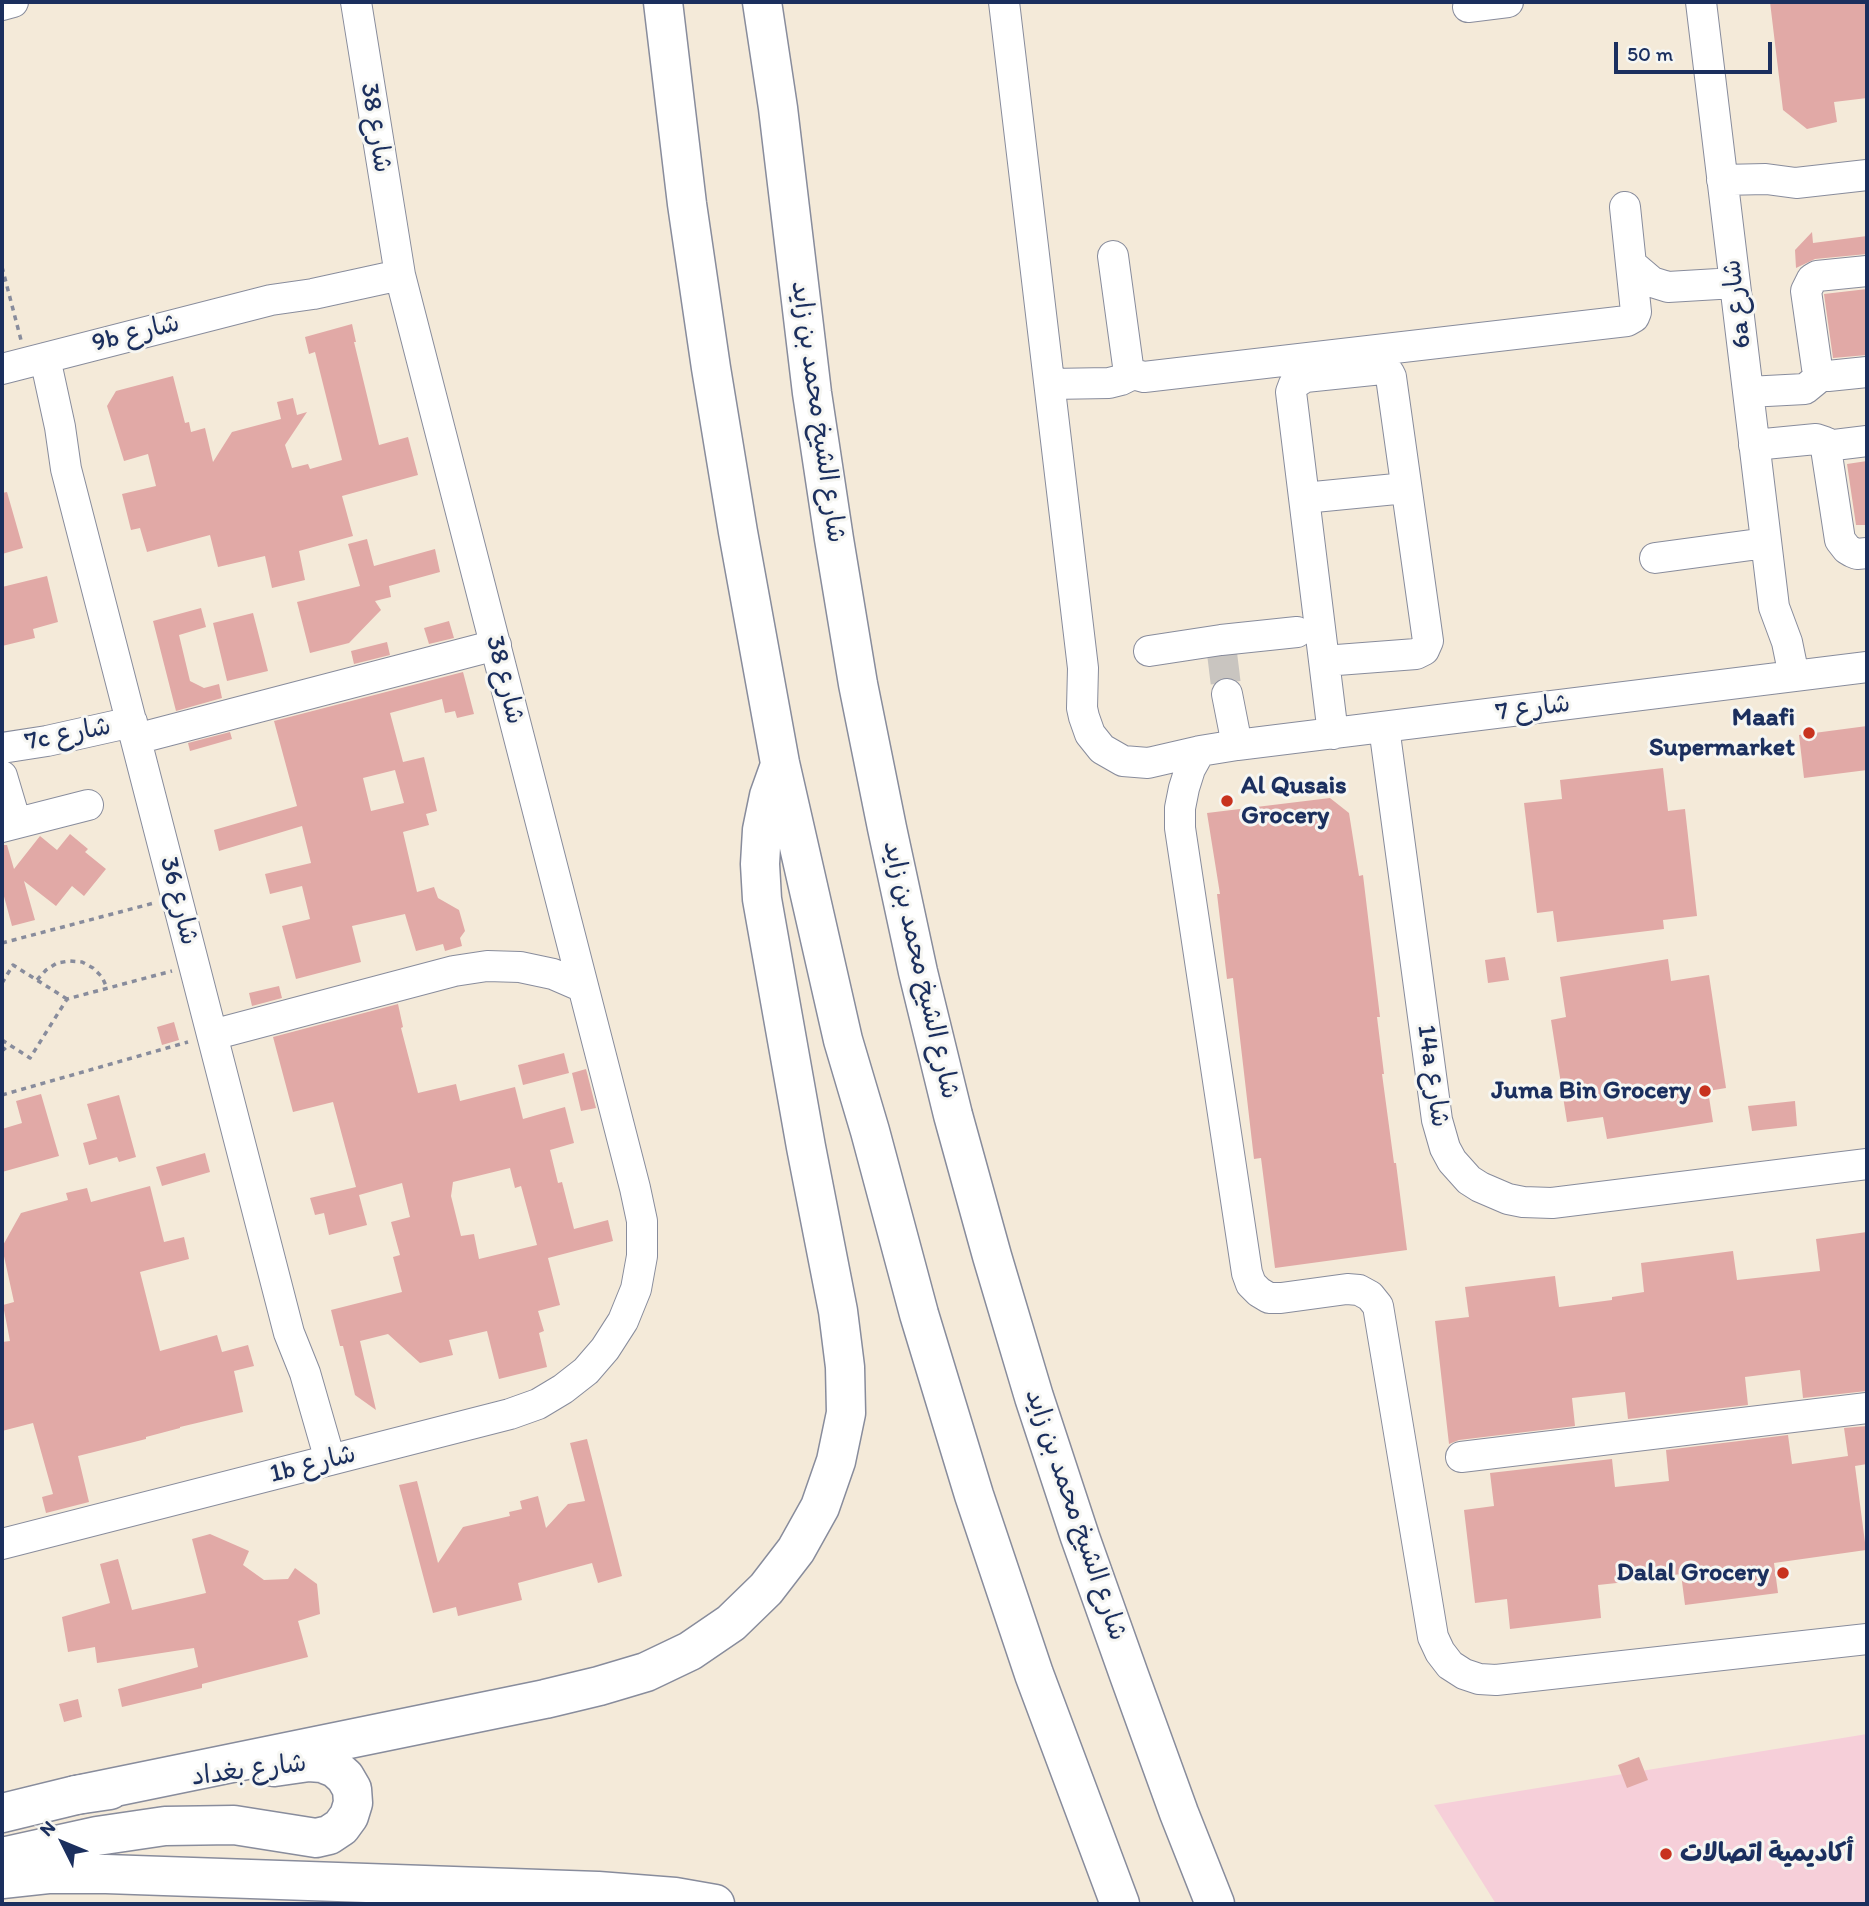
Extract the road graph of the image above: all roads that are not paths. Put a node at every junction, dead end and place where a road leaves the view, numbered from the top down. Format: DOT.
graph roads {
  1 [pos="13,2"];
  2 [pos="356,2"];
  3 [pos="663,2"];
  4 [pos="762,2"];
  5 [pos="1004,2"];
  6 [pos="1508,2"];
  7 [pos="1701,2"];
  8 [pos="2,5"];
  9 [pos="1468,7"];
  10 [pos="1867,175"];
  11 [pos="1724,193"];
  12 [pos="1625,207"];
  13 [pos="1113,256"];
  14 [pos="398,265"];
  15 [pos="1632,265"];
  16 [pos="1867,271"];
  17 [pos="1735,283"];
  18 [pos="24,363"];
  19 [pos="1820,372"];
  20 [pos="1867,372"];
  21 [pos="1133,374"];
  22 [pos="1050,384"];
  23 [pos="1748,392"];
  24 [pos="1867,441"];
  25 [pos="1755,445"];
  26 [pos="1826,446"];
  27 [pos="1406,488"];
  28 [pos="1304,498"];
  29 [pos="1766,543"];
  30 [pos="1867,553"];
  31 [pos="1655,558"];
  32 [pos="1297,632"];
  33 [pos="496,645"];
  34 [pos="1149,651"];
  35 [pos="1324,661"];
  36 [pos="1867,667"];
  37 [pos="1783,677"];
  38 [pos="1227,694"];
  39 [pos="131,721"];
  40 [pos="1384,727"];
  41 [pos="1333,734"];
  42 [pos="1237,745"];
  43 [pos="1199,751"];
  44 [pos="3,757"];
  45 [pos="780,763"];
  46 [pos="88,805"];
  47 [pos="9,825"];
  48 [pos="583,987"];
  49 [pos="212,1035"];
  50 [pos="1867,1164"];
  51 [pos="605,1349"];
  52 [pos="1867,1408"];
  53 [pos="1461,1457"];
  54 [pos="320,1463"];
  55 [pos="2,1544"];
  56 [pos="1867,1639"];
  57 [pos="76,1795"];
  58 [pos="2,1813"];
  59 [pos="2,1857"];
  60 [pos="2,1878"];
  61 [pos="715,1904"];
  62 [pos="1120,1904"];
  63 [pos="1215,1904"];
  1 -- 8 [label="street"];
  2 -- 14 [label="street, شارع 38"];
  3 -- 45 [label="main road"];
  4 -- 63 [label="main road, شارع الشيخ محمد بن زايد"];
  5 -- 22 [label="street, شارع 7"];
  6 -- 9 [label="street"];
  7 -- 11 [label="street, 6a شارع"];
  10 -- 11 [label="street"];
  11 -- 17 [label="street, 6a شارع"];
  12 -- 15 [label="street"];
  13 -- 21 [label="street"];
  14 -- 18 [label="street, 9b شارع"];
  14 -- 33 [label="street, شارع 38"];
  15 -- 17 [label="street"];
  15 -- 21 [label="street"];
  16 -- 19 [label="street"];
  17 -- 23 [label="street, 6a شارع"];
  18 -- 39 [label="street, شارع 36"];
  19 -- 20 [label="street"];
  19 -- 23 [label="street"];
  21 -- 22 [label="street"];
  22 -- 43 [label="street, شارع 7"];
  23 -- 25 [label="street, 6a شارع"];
  24 -- 26 [label="street"];
  25 -- 26 [label="street"];
  25 -- 29 [label="street, 6a شارع"];
  26 -- 30 [label="street"];
  27 -- 28 [label="street"];
  27 -- 28 [label="street"];
  27 -- 35 [label="street"];
  28 -- 35 [label="street"];
  29 -- 31 [label="street"];
  29 -- 37 [label="street, 6a شارع"];
  32 -- 34 [label="street"];
  33 -- 39 [label="street, 7c شارع"];
  33 -- 48 [label="street, شارع 38"];
  35 -- 41 [label="street"];
  36 -- 37 [label="street, شارع 7"];
  37 -- 40 [label="street, شارع 7"];
  38 -- 42 [label="street"];
  39 -- 44 [label="street, 7c شارع"];
  39 -- 49 [label="street, شارع 36"];
  40 -- 41 [label="street, شارع 7"];
  40 -- 50 [label="street, 14a شارع"];
  41 -- 42 [label="street, شارع 7"];
  42 -- 43 [label="street, شارع 7"];
  43 -- 56 [label="street"];
  44 -- 47 [label="street"];
  45 -- 57 [label="main road"];
  45 -- 62 [label="main road"];
  46 -- 47 [label="street"];
  48 -- 49 [label="street"];
  48 -- 51 [label="street, شارع 38"];
  49 -- 54 [label="street, شارع 36"];
  51 -- 54 [label="street, 1b شارع"];
  52 -- 53 [label="street"];
  54 -- 55 [label="street, 1b شارع"];
  57 -- 58 [label="main road, شارع بغداد"];
  57 -- 59 [label="main road, شارع بغداد"];
  60 -- 61 [label="main road"];
}
